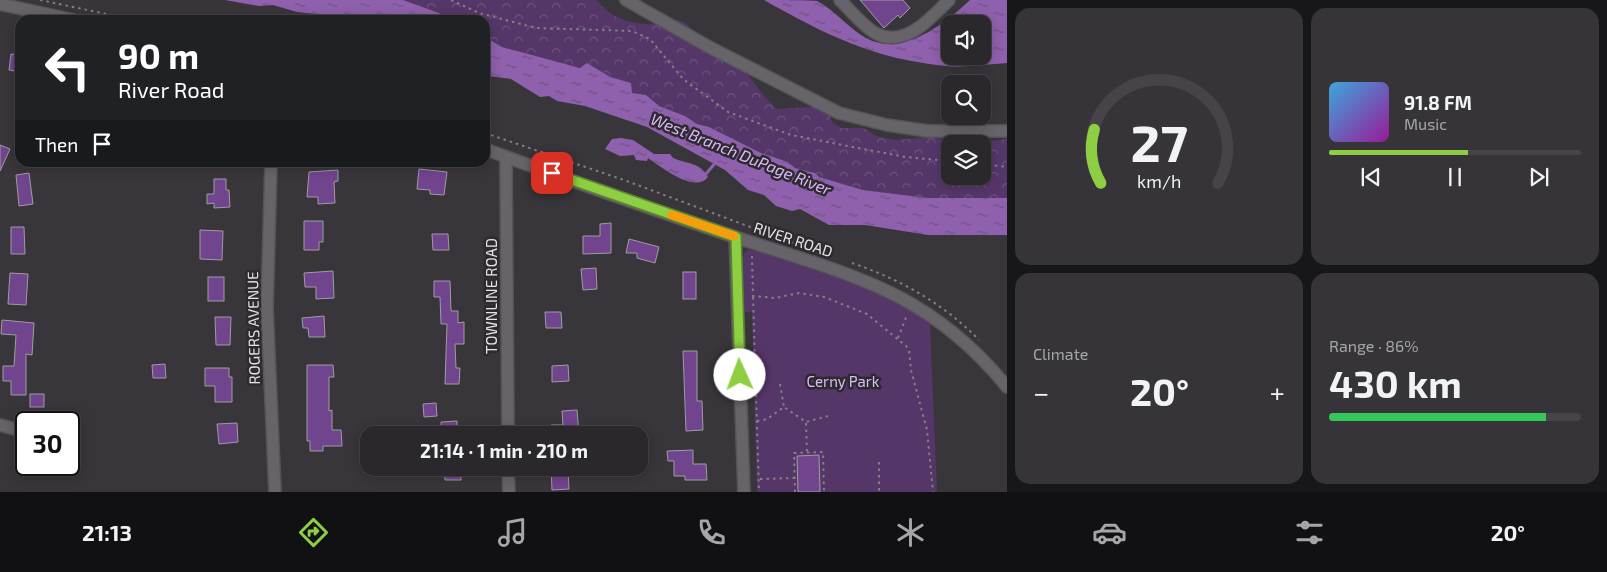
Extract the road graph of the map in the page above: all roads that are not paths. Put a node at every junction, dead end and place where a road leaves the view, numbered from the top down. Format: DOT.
graph roads {
  1 [pos="626,0"];
  2 [pos="840,0"];
  3 [pos="949,0"];
  4 [pos="0,4"];
  5 [pos="51,15"];
  6 [pos="1007,131"];
  7 [pos="490,151"];
  8 [pos="506,157"];
  9 [pos="271,167"];
  10 [pos="736,237"];
  11 [pos="1007,387"];
  12 [pos="0,425"];
  13 [pos="508,426"];
  14 [pos="15,429"];
  15 [pos="508,476"];
  16 [pos="275,492"];
  17 [pos="509,492"];
  18 [pos="744,492"];
  1 -- 6 [label="street"];
  2 -- 3 [label="street"];
  4 -- 5 [label="street"];
  7 -- 8 [label="street, RIVER ROAD"];
  8 -- 10 [label="street, RIVER ROAD"];
  8 -- 13 [label="street, TOWNLINE ROAD"];
  9 -- 16 [label="street, ROGERS AVENUE"];
  10 -- 11 [label="street, RIVER ROAD"];
  10 -- 18 [label="street"];
  12 -- 14 [label="street"];
  15 -- 17 [label="street"];
}
